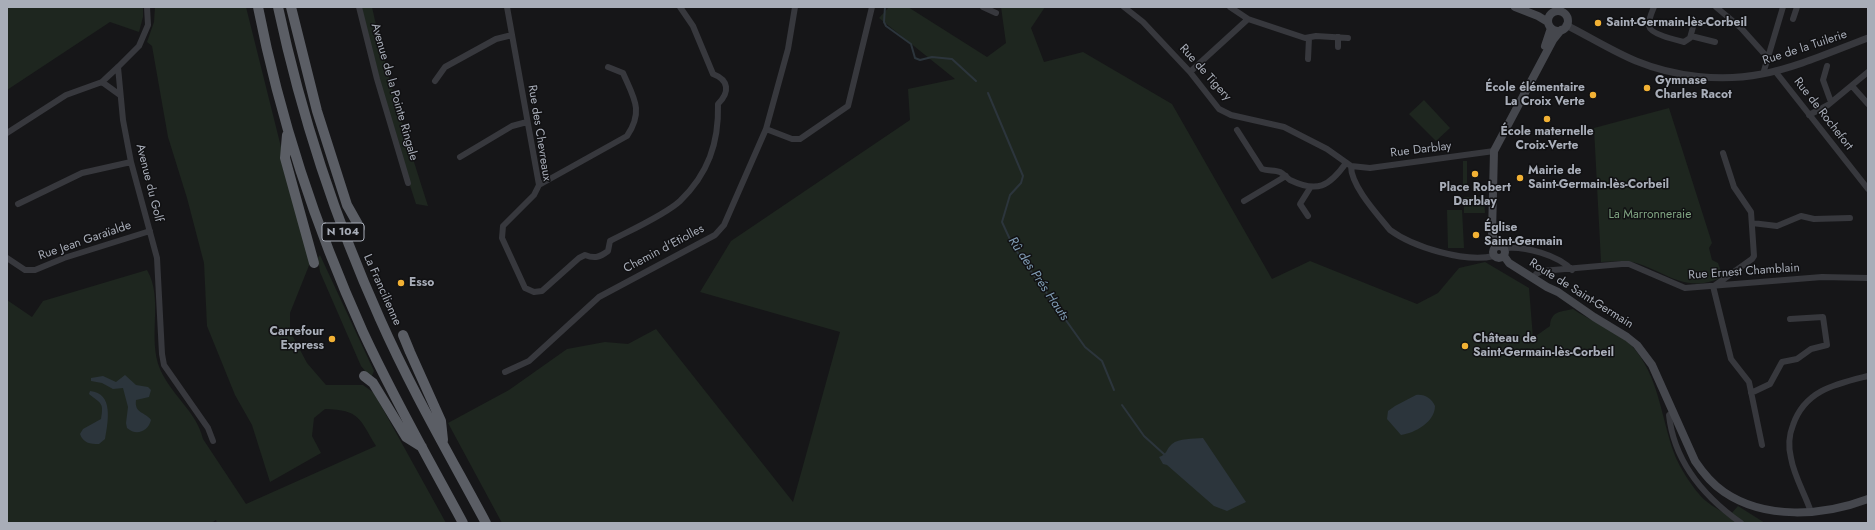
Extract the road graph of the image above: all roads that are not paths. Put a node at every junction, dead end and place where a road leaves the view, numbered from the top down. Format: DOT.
graph roads {
  1 [pos="147,7"];
  2 [pos="258,7"];
  3 [pos="278,7"];
  4 [pos="291,7"];
  5 [pos="358,7"];
  6 [pos="507,7"];
  7 [pos="680,7"];
  8 [pos="795,7"];
  9 [pos="872,7"];
  10 [pos="983,7"];
  11 [pos="1124,7"];
  12 [pos="1230,7"];
  13 [pos="1515,7"];
  14 [pos="1531,7"];
  15 [pos="1654,7"];
  16 [pos="1717,7"];
  17 [pos="1784,7"];
  18 [pos="1797,7"];
  19 [pos="1561,10"];
  20 [pos="996,13"];
  21 [pos="1248,19"];
  22 [pos="1793,19"];
  23 [pos="1550,25"];
  24 [pos="1564,27"];
  25 [pos="1694,28"];
  26 [pos="512,35"];
  27 [pos="1691,36"];
  28 [pos="1309,38"];
  29 [pos="1338,38"];
  30 [pos="1348,38"];
  31 [pos="1868,38"];
  32 [pos="1715,42"];
  33 [pos="1338,47"];
  34 [pos="1768,58"];
  35 [pos="1308,59"];
  36 [pos="1827,66"];
  37 [pos="118,67"];
  38 [pos="608,67"];
  39 [pos="1775,71"];
  40 [pos="1190,72"];
  41 [pos="1868,72"];
  42 [pos="1763,74"];
  43 [pos="435,81"];
  44 [pos="102,82"];
  45 [pos="1852,86"];
  46 [pos="120,95"];
  47 [pos="1831,102"];
  48 [pos="1868,104"];
  49 [pos="1809,115"];
  50 [pos="527,122"];
  51 [pos="288,129"];
  52 [pos="766,129"];
  53 [pos="1237,130"];
  54 [pos="7,133"];
  55 [pos="1498,143"];
  56 [pos="1494,151"];
  57 [pos="1723,154"];
  58 [pos="460,157"];
  59 [pos="130,162"];
  60 [pos="1349,165"];
  61 [pos="1286,176"];
  62 [pos="408,183"];
  63 [pos="539,185"];
  64 [pos="1310,188"];
  65 [pos="1868,189"];
  66 [pos="1244,201"];
  67 [pos="18,204"];
  68 [pos="1308,216"];
  69 [pos="1850,218"];
  70 [pos="1752,223"];
  71 [pos="360,228"];
  72 [pos="150,231"];
  73 [pos="1502,250"];
  74 [pos="1494,256"];
  75 [pos="7,258"];
  76 [pos="314,263"];
  77 [pos="1572,270"];
  78 [pos="1868,278"];
  79 [pos="1534,279"];
  80 [pos="1713,286"];
  81 [pos="1790,319"];
  82 [pos="403,335"];
  83 [pos="505,372"];
  84 [pos="364,376"];
  85 [pos="1868,376"];
  86 [pos="1751,393"];
  87 [pos="1672,413"];
  88 [pos="213,441"];
  89 [pos="443,444"];
  90 [pos="1762,445"];
  91 [pos="422,447"];
  92 [pos="1868,499"];
  93 [pos="1811,512"];
  94 [pos="463,523"];
  95 [pos="486,523"];
  96 [pos="1741,523"];
  1 -- 37 [label="street"];
  2 -- 51 [label="highway, N 104"];
  3 -- 89 [label="highway, La Francilienne / N 104"];
  4 -- 71 [label="highway"];
  5 -- 62 [label="street, Avenue de la Pointe Ringale"];
  6 -- 26 [label="street, Rue des Chevreaux"];
  7 -- 63 [label="street, Rue des Chevreaux"];
  8 -- 52 [label="street, Chemin d'Etiolles"];
  9 -- 52 [label="street"];
  10 -- 20 [label="street"];
  11 -- 40 [label="street, Rue de Tigery"];
  12 -- 21 [label="street"];
  13 -- 23 [label="main road"];
  14 -- 19 [label="main road"];
  15 -- 27 [label="street"];
  16 -- 34 [label="street"];
  17 -- 34 [label="street"];
  18 -- 22 [label="street"];
  19 -- 23 [label="main road"];
  19 -- 24 [label="main road"];
  21 -- 28 [label="street"];
  21 -- 40 [label="street"];
  23 -- 24 [label="main road"];
  23 -- 55 [label="main road"];
  24 -- 42 [label="street, Rue de la Tuilerie"];
  24 -- 55 [label="main road"];
  25 -- 27 [label="street"];
  26 -- 43 [label="street"];
  26 -- 50 [label="street, Rue des Chevreaux"];
  27 -- 32 [label="street"];
  28 -- 29 [label="street"];
  28 -- 35 [label="street"];
  29 -- 30 [label="street"];
  29 -- 33 [label="street"];
  31 -- 39 [label="street, Rue de la Tuilerie"];
  34 -- 42 [label="street"];
  36 -- 47 [label="street"];
  37 -- 44 [label="street"];
  37 -- 46 [label="street, Avenue du Golf"];
  38 -- 63 [label="street"];
  39 -- 42 [label="street, Rue de la Tuilerie"];
  39 -- 49 [label="street, Rue de Rochefort"];
  40 -- 60 [label="street, Rue de Tigery"];
  41 -- 45 [label="street"];
  44 -- 46 [label="street"];
  44 -- 54 [label="street"];
  45 -- 47 [label="street"];
  45 -- 48 [label="street"];
  46 -- 59 [label="street, Avenue du Golf"];
  47 -- 49 [label="street"];
  49 -- 65 [label="street, Rue de Rochefort"];
  50 -- 58 [label="street"];
  50 -- 63 [label="street, Rue des Chevreaux"];
  51 -- 76 [label="highway"];
  51 -- 91 [label="highway, N 104"];
  52 -- 83 [label="street, Chemin d'Etiolles"];
  53 -- 61 [label="street"];
  55 -- 56 [label="main road"];
  56 -- 60 [label="street, Rue Darblay"];
  56 -- 73 [label="main road"];
  57 -- 70 [label="street"];
  59 -- 67 [label="street"];
  59 -- 72 [label="street, Avenue du Golf"];
  60 -- 64 [label="street"];
  60 -- 74 [label="street"];
  61 -- 64 [label="street"];
  61 -- 66 [label="street"];
  64 -- 68 [label="street"];
  69 -- 70 [label="street"];
  70 -- 80 [label="street"];
  72 -- 75 [label="street, Rue Jean Garaïalde"];
  72 -- 88 [label="street, Avenue du Golf"];
  73 -- 74 [label="main road"];
  73 -- 77 [label="street"];
  73 -- 79 [label="main road, Route de Saint-Germain"];
  77 -- 79 [label="street, Rue Ernest Chamblain"];
  77 -- 80 [label="street, Rue Ernest Chamblain"];
  78 -- 80 [label="street, Rue Ernest Chamblain"];
  79 -- 87 [label="main road, Route de Saint-Germain"];
  80 -- 86 [label="street"];
  81 -- 86 [label="street"];
  82 -- 89 [label="highway"];
  84 -- 91 [label="highway"];
  85 -- 93 [label="street"];
  86 -- 90 [label="street"];
  87 -- 93 [label="main road, Route de Saint-Germain"];
  87 -- 96 [label="street"];
  89 -- 95 [label="highway, La Francilienne / N 104"];
  91 -- 94 [label="highway, N 104"];
  92 -- 93 [label="main road, Route de Saint-Germain"];
}
